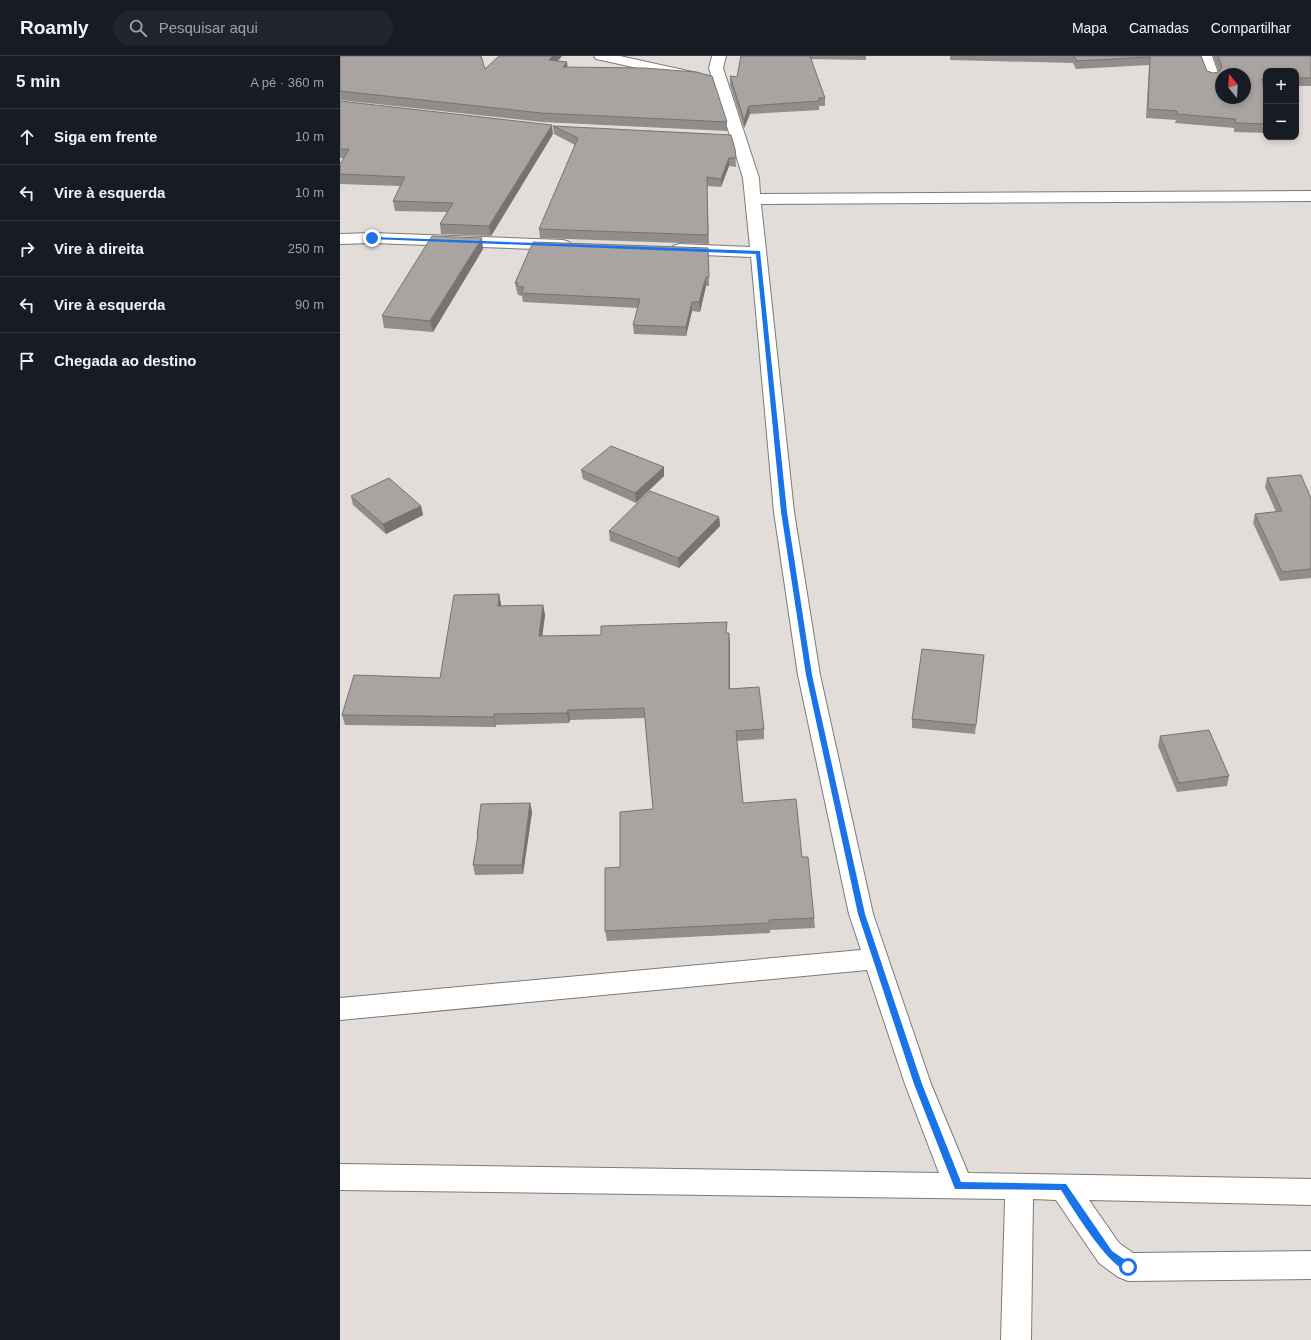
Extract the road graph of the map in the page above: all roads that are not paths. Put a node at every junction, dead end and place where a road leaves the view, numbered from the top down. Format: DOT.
graph roads {
  1 [pos="601,56"];
  2 [pos="719,56"];
  3 [pos="1205,56"];
  4 [pos="1212,76"];
  5 [pos="720,81"];
  6 [pos="1311,196"];
  7 [pos="754,199"];
  8 [pos="340,239"];
  9 [pos="577,246"];
  10 [pos="664,249"];
  11 [pos="759,252"];
  12 [pos="876,959"];
  13 [pos="340,1009"];
  14 [pos="340,1177"];
  15 [pos="958,1186"];
  16 [pos="1019,1187"];
  17 [pos="1063,1187"];
  18 [pos="1311,1192"];
  19 [pos="1311,1265"];
  20 [pos="1016,1340"];
  1 -- 5 [label="street"];
  2 -- 5 [label="street"];
  3 -- 4 [label="street"];
  5 -- 7 [label="street"];
  6 -- 7 [label="street"];
  7 -- 11 [label="street"];
  8 -- 9 [label="street"];
  10 -- 11 [label="street"];
  11 -- 12 [label="street"];
  12 -- 13 [label="street"];
  12 -- 15 [label="street"];
  14 -- 15 [label="street"];
  15 -- 16 [label="street"];
  16 -- 17 [label="street"];
  16 -- 20 [label="street"];
  17 -- 18 [label="street"];
  17 -- 19 [label="street"];
}
